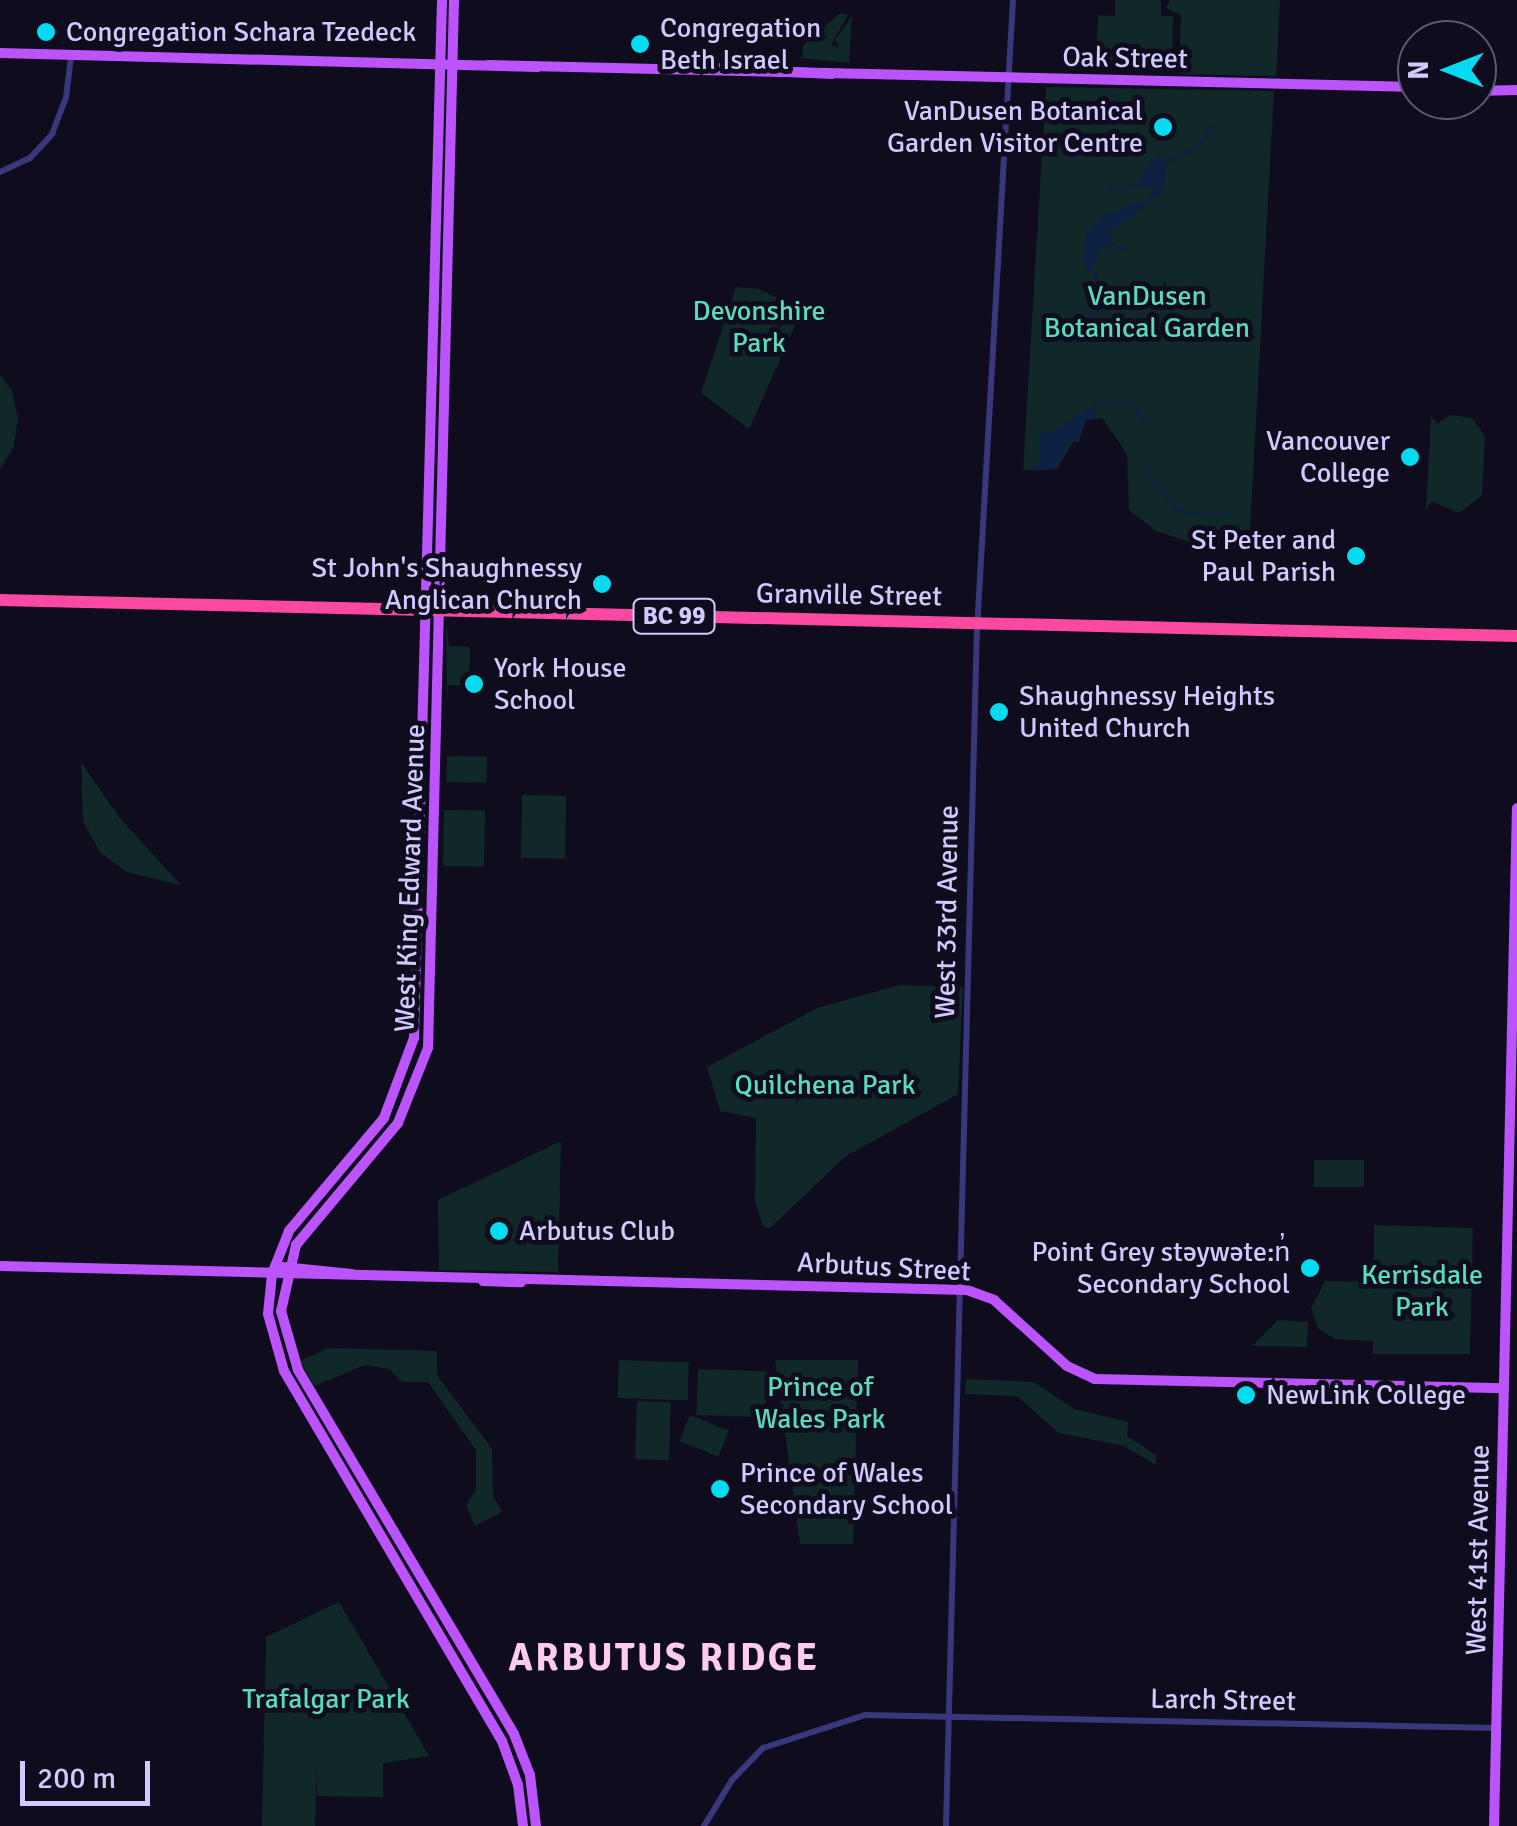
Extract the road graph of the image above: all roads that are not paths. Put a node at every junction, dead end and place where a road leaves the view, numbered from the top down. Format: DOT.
graph roads {
  1 [pos="442,0"];
  2 [pos="454,0"];
  3 [pos="1013,0"];
  4 [pos="0,53"];
  5 [pos="71,56"];
  6 [pos="446,64"];
  7 [pos="1008,78"];
  8 [pos="1397,87"];
  9 [pos="0,172"];
  10 [pos="0,600"];
  11 [pos="432,611"];
  12 [pos="977,622"];
  13 [pos="1517,636"];
  14 [pos="1517,808"];
  15 [pos="0,1266"];
  16 [pos="273,1270"];
  17 [pos="287,1271"];
  18 [pos="961,1290"];
  19 [pos="1504,1388"];
  20 [pos="1517,1389"];
  21 [pos="949,1716"];
  22 [pos="1496,1728"];
  23 [pos="522,1826"];
  24 [pos="536,1826"];
  25 [pos="704,1826"];
  26 [pos="946,1826"];
  27 [pos="1494,1826"];
  1 -- 6 [label="main road, West King Edward Avenue"];
  2 -- 6 [label="main road, West King Edward Avenue"];
  3 -- 7 [label="street, West 33rd Avenue"];
  4 -- 5 [label="main road, Oak Street"];
  5 -- 6 [label="main road, Oak Street"];
  5 -- 9 [label="street"];
  6 -- 7 [label="main road, Oak Street"];
  6 -- 11 [label="main road, West King Edward Avenue"];
  7 -- 8 [label="main road, Oak Street"];
  7 -- 12 [label="street, West 33rd Avenue"];
  10 -- 11 [label="highway, Granville Street / BC 99"];
  11 -- 12 [label="highway, Granville Street / BC 99"];
  11 -- 16 [label="main road, West King Edward Avenue"];
  11 -- 17 [label="main road, West King Edward Avenue"];
  12 -- 13 [label="highway, Granville Street / BC 99"];
  12 -- 18 [label="street, West 33rd Avenue"];
  14 -- 19 [label="main road, West 41st Avenue"];
  15 -- 16 [label="main road, Arbutus Street"];
  16 -- 17 [label="main road, Arbutus Street"];
  16 -- 23 [label="main road, West King Edward Avenue"];
  17 -- 18 [label="main road, Arbutus Street"];
  17 -- 24 [label="main road, West King Edward Avenue"];
  18 -- 19 [label="main road, Arbutus Street"];
  18 -- 21 [label="street, West 33rd Avenue"];
  19 -- 20 [label="street"];
  19 -- 22 [label="main road, West 41st Avenue"];
  21 -- 22 [label="street, Larch Street"];
  21 -- 25 [label="street, Larch Street"];
  21 -- 26 [label="street, West 33rd Avenue"];
  22 -- 27 [label="main road, West 41st Avenue"];
}
